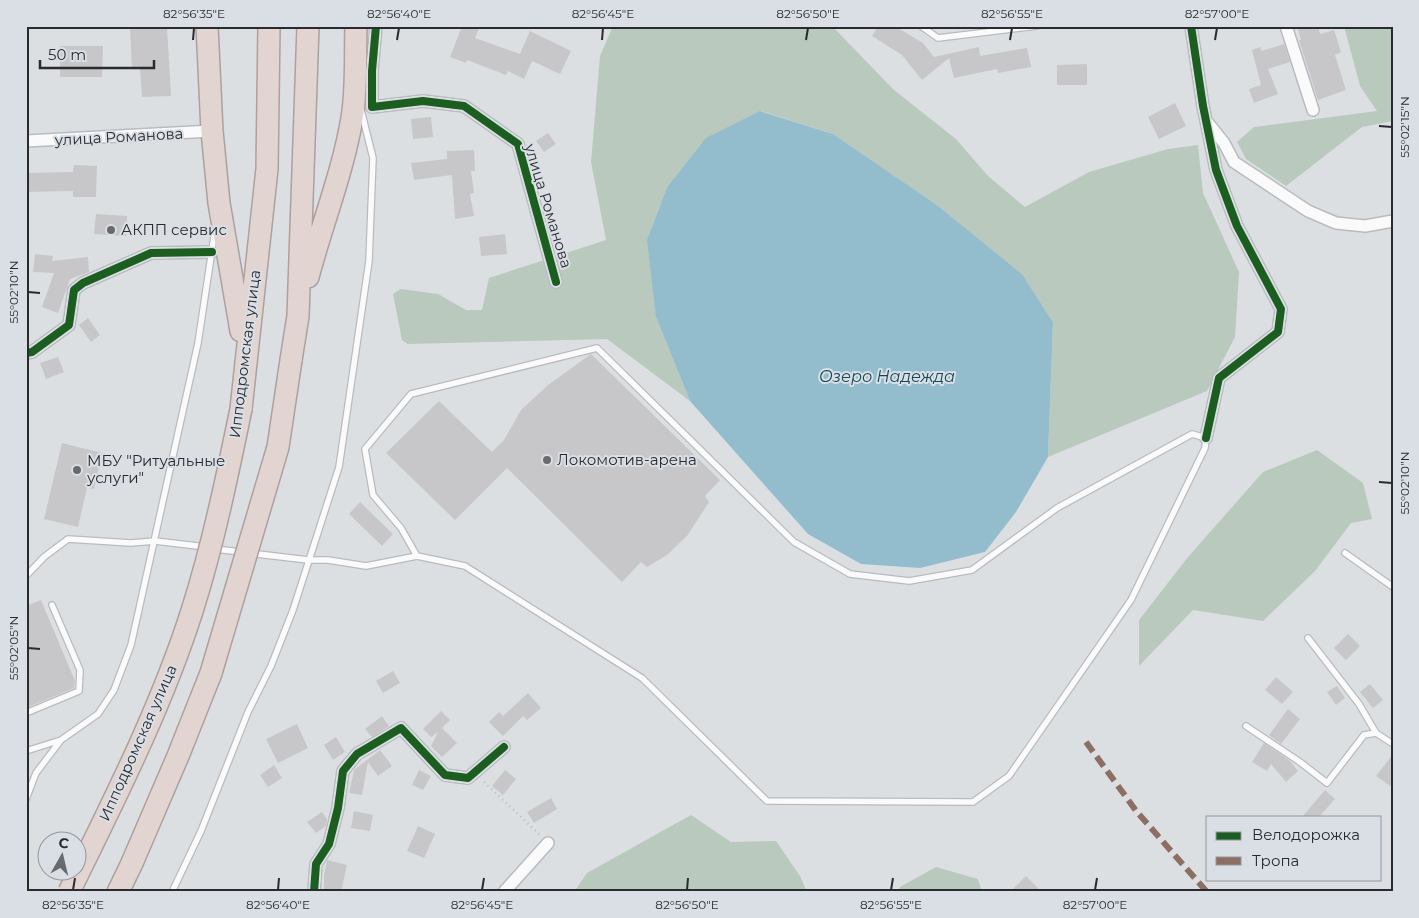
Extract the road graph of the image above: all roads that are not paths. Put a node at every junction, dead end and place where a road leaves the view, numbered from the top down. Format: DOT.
graph roads {
  1 [pos="207,26"];
  2 [pos="269,26"];
  3 [pos="308,26"];
  4 [pos="356,26"];
  5 [pos="376,26"];
  6 [pos="921,26"];
  7 [pos="1036,26"];
  8 [pos="1191,26"];
  9 [pos="1286,26"];
  10 [pos="355,83"];
  11 [pos="1313,110"];
  12 [pos="1206,120"];
  13 [pos="212,131"];
  14 [pos="26,141"];
  15 [pos="219,203"];
  16 [pos="1393,221"];
  17 [pos="212,252"];
  18 [pos="556,282"];
  19 [pos="298,316"];
  20 [pos="26,353"];
  21 [pos="246,369"];
  22 [pos="1206,438"];
  23 [pos="155,541"];
  24 [pos="1345,552"];
  25 [pos="417,556"];
  26 [pos="308,560"];
  27 [pos="26,576"];
  28 [pos="1393,587"];
  29 [pos="52,605"];
  30 [pos="1308,638"];
  31 [pos="26,713"];
  32 [pos="1246,726"];
  33 [pos="1376,733"];
  34 [pos="61,740"];
  35 [pos="1393,744"];
  36 [pos="504,747"];
  37 [pos="26,751"];
  38 [pos="26,799"];
  39 [pos="548,843"];
  40 [pos="70,892"];
  41 [pos="118,892"];
  42 [pos="172,892"];
  43 [pos="314,892"];
  44 [pos="504,892"];
  1 -- 13 [label="highway"];
  2 -- 21 [label="highway, Ипподромская улица"];
  3 -- 19 [label="highway"];
  4 -- 10 [label="highway"];
  5 -- 18 [label="street, улица Романова"];
  6 -- 7 [label="lane"];
  8 -- 12 [label="street"];
  9 -- 11 [label="street"];
  10 -- 19 [label="highway"];
  10 -- 26 [label="lane"];
  12 -- 16 [label="street"];
  12 -- 22 [label="street"];
  13 -- 14 [label="street, улица Романова"];
  13 -- 15 [label="highway"];
  15 -- 17 [label="lane"];
  15 -- 21 [label="highway"];
  17 -- 20 [label="street"];
  17 -- 23 [label="lane"];
  19 -- 41 [label="highway, bridge"];
  21 -- 40 [label="highway, Ипподромская улица, bridge"];
  22 -- 25 [label="lane"];
  22 -- 25 [label="lane"];
  23 -- 26 [label="lane"];
  23 -- 27 [label="lane"];
  23 -- 34 [label="lane"];
  24 -- 28 [label="lane"];
  25 -- 26 [label="lane"];
  26 -- 42 [label="lane"];
  29 -- 31 [label="lane"];
  30 -- 33 [label="lane"];
  32 -- 33 [label="lane"];
  33 -- 35 [label="lane"];
  34 -- 37 [label="lane"];
  34 -- 38 [label="lane"];
  36 -- 43 [label="street"];
  39 -- 44 [label="street"];
}
